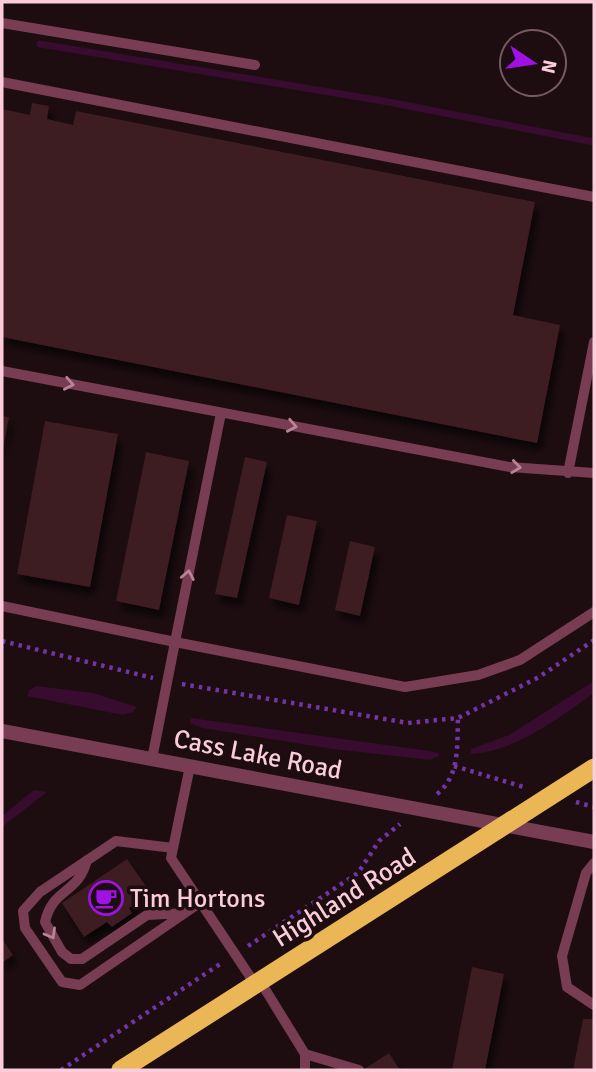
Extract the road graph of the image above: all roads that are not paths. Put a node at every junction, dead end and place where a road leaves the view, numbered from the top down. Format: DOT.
graph roads {
  1 [pos="2,23"];
  2 [pos="255,65"];
  3 [pos="2,82"];
  4 [pos="594,197"];
  5 [pos="594,342"];
  6 [pos="2,371"];
  7 [pos="221,413"];
  8 [pos="568,473"];
  9 [pos="594,473"];
  10 [pos="2,606"];
  11 [pos="594,612"];
  12 [pos="175,642"];
  13 [pos="2,731"];
  14 [pos="152,759"];
  15 [pos="190,766"];
  16 [pos="594,768"];
  17 [pos="504,826"];
  18 [pos="594,842"];
  19 [pos="173,848"];
  20 [pos="88,860"];
  21 [pos="594,863"];
  22 [pos="201,902"];
  23 [pos="185,913"];
  24 [pos="257,982"];
  25 [pos="594,1005"];
  26 [pos="305,1054"];
  27 [pos="128,1069"];
  28 [pos="305,1070"];
  29 [pos="359,1070"];
  1 -- 2 [label="lane"];
  3 -- 4 [label="lane"];
  5 -- 8 [label="lane"];
  6 -- 7 [label="lane, one-way"];
  7 -- 8 [label="lane, one-way"];
  12 -- 7 [label="lane, one-way"];
  8 -- 9 [label="lane"];
  10 -- 12 [label="lane"];
  11 -- 12 [label="lane"];
  12 -- 14 [label="lane"];
  13 -- 14 [label="street, Cass Lake Road"];
  14 -- 15 [label="street, Cass Lake Road"];
  15 -- 17 [label="street, Cass Lake Road"];
  15 -- 19 [label="lane"];
  16 -- 17 [label="highway, Highland Road"];
  17 -- 18 [label="street, Cass Lake Road"];
  17 -- 24 [label="highway, Highland Road"];
  19 -- 20 [label="lane"];
  19 -- 22 [label="lane"];
  20 -- 23 [label="lane, one-way"];
  20 -- 23 [label="lane"];
  21 -- 25 [label="lane"];
  22 -- 23 [label="lane"];
  22 -- 24 [label="lane"];
  24 -- 26 [label="lane"];
  24 -- 27 [label="highway, Highland Road"];
  26 -- 28 [label="lane"];
  26 -- 29 [label="lane"];
}
